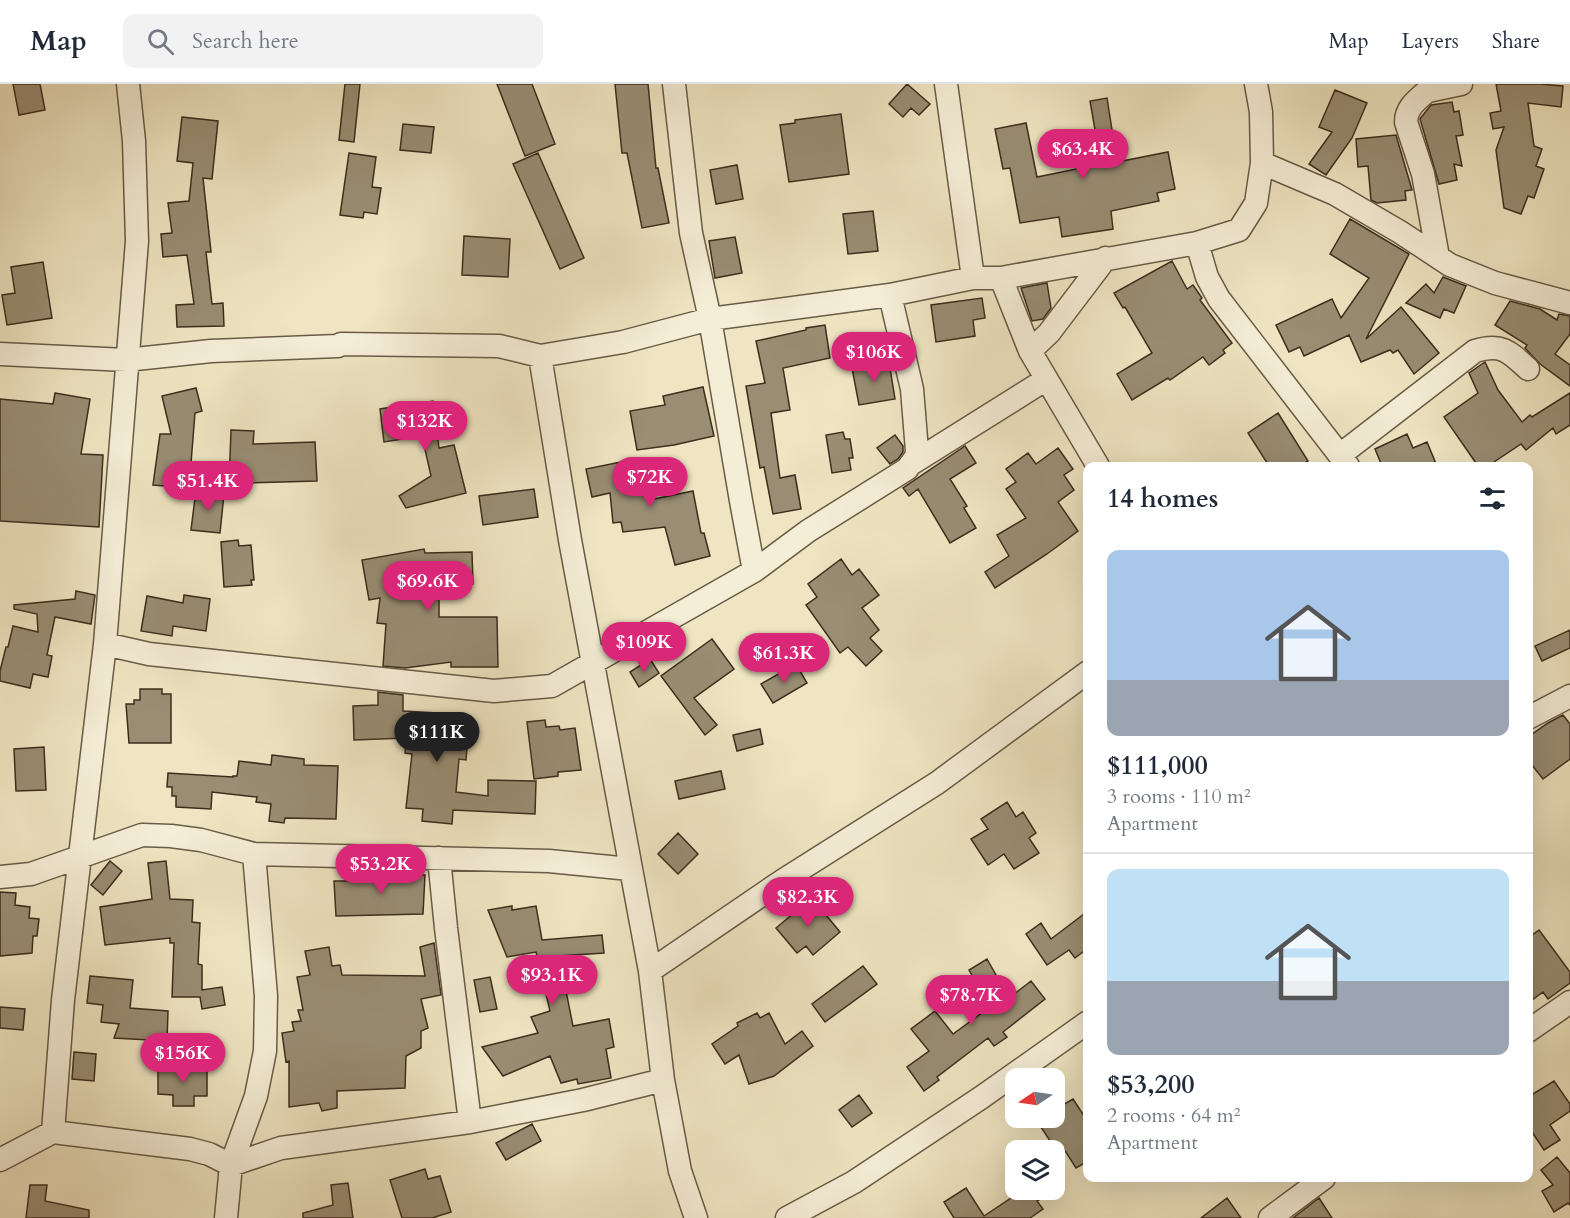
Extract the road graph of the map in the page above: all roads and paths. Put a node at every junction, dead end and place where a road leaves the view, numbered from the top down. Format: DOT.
graph roads {
  1 [pos="128,84"];
  2 [pos="674,84"];
  3 [pos="946,84"];
  4 [pos="1256,84"];
  5 [pos="1461,84"];
  6 [pos="1431,87"];
  7 [pos="1262,163"];
  8 [pos="1197,243"];
  9 [pos="1438,257"];
  10 [pos="1106,258"];
  11 [pos="973,278"];
  12 [pos="1001,278"];
  13 [pos="890,295"];
  14 [pos="1570,303"];
  15 [pos="710,319"];
  16 [pos="1030,351"];
  17 [pos="0,354"];
  18 [pos="540,356"];
  19 [pos="126,360"];
  20 [pos="1528,369"];
  21 [pos="1045,380"];
  22 [pos="1344,461"];
  23 [pos="1096,462"];
  24 [pos="911,464"];
  25 [pos="754,571"];
  26 [pos="105,644"];
  27 [pos="592,664"];
  28 [pos="1083,676"];
  29 [pos="1569,699"];
  30 [pos="1533,716"];
  31 [pos="254,854"];
  32 [pos="81,858"];
  33 [pos="439,858"];
  34 [pos="630,869"];
  35 [pos="0,878"];
  36 [pos="650,971"];
  37 [pos="1570,1002"];
  38 [pos="1083,1026"];
  39 [pos="1533,1028"];
  40 [pos="663,1080"];
  41 [pos="470,1122"];
  42 [pos="54,1132"];
  43 [pos="0,1161"];
  44 [pos="231,1165"];
  45 [pos="1319,1182"];
  46 [pos="226,1218"];
  47 [pos="696,1218"];
  48 [pos="787,1218"];
  49 [pos="1270,1218"];
  1 -- 19 [label="street"];
  2 -- 15 [label="street"];
  3 -- 11 [label="street"];
  4 -- 7 [label="street"];
  5 -- 6 [label="street"];
  6 -- 9 [label="street"];
  7 -- 8 [label="street"];
  7 -- 9 [label="street"];
  8 -- 10 [label="street"];
  8 -- 22 [label="street"];
  9 -- 14 [label="street"];
  10 -- 12 [label="street"];
  10 -- 16 [label="street"];
  11 -- 12 [label="street"];
  11 -- 13 [label="street"];
  12 -- 16 [label="street"];
  13 -- 15 [label="street"];
  13 -- 24 [label="street"];
  15 -- 18 [label="street"];
  15 -- 25 [label="street"];
  16 -- 21 [label="street"];
  17 -- 19 [label="street"];
  18 -- 19 [label="street"];
  18 -- 27 [label="street"];
  19 -- 26 [label="street"];
  20 -- 22 [label="street"];
  21 -- 23 [label="street"];
  21 -- 24 [label="street"];
  24 -- 25 [label="street"];
  25 -- 27 [label="street"];
  26 -- 27 [label="street"];
  26 -- 32 [label="street"];
  27 -- 34 [label="street"];
  28 -- 36 [label="street"];
  29 -- 30 [label="street"];
  31 -- 32 [label="street"];
  31 -- 33 [label="street"];
  31 -- 44 [label="street"];
  32 -- 35 [label="street"];
  32 -- 42 [label="street"];
  33 -- 34 [label="street"];
  33 -- 41 [label="street"];
  34 -- 36 [label="street"];
  36 -- 40 [label="street"];
  37 -- 39 [label="street"];
  38 -- 48 [label="street"];
  40 -- 41 [label="street"];
  40 -- 47 [label="street"];
  41 -- 44 [label="street"];
  42 -- 43 [label="street"];
  42 -- 44 [label="street"];
  44 -- 46 [label="street"];
  45 -- 49 [label="street"];
}
